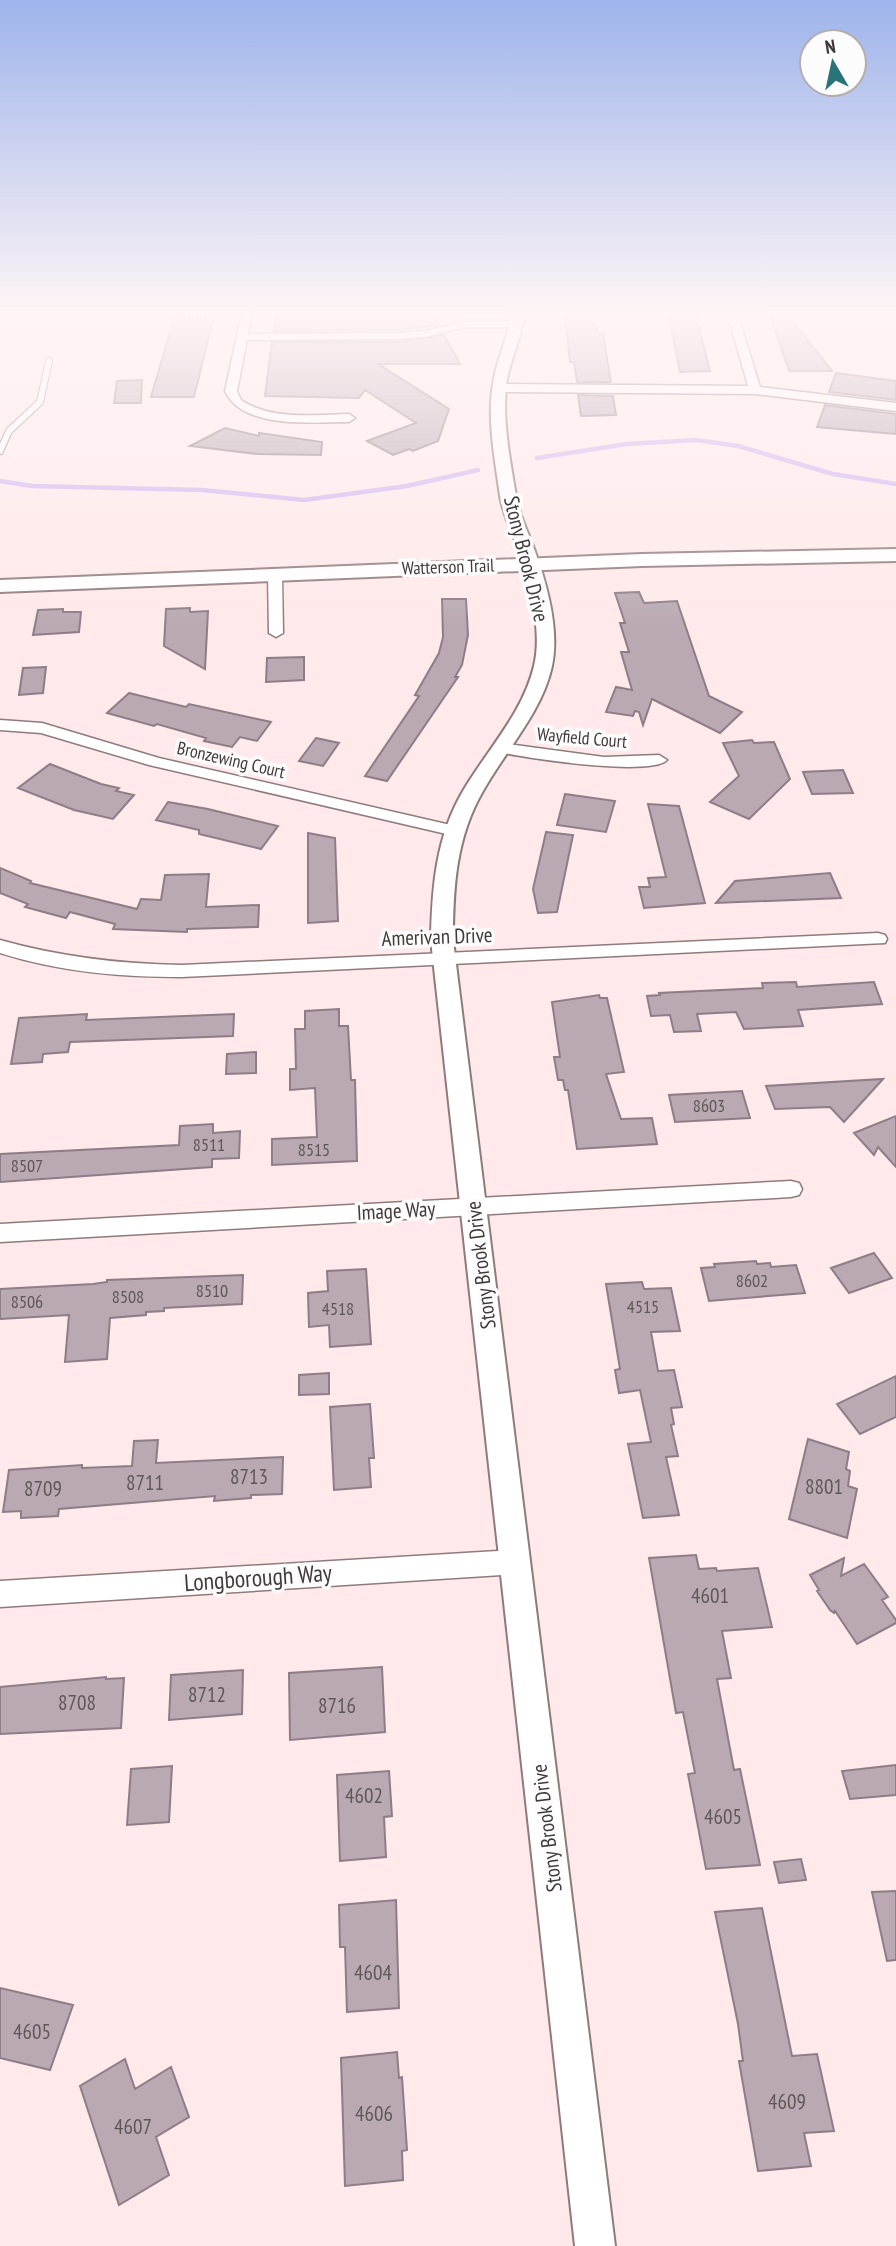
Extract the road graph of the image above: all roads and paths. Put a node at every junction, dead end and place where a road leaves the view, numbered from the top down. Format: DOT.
graph roads {
  1 [pos="24,417"];
  2 [pos="325,417"];
  3 [pos="501,417"];
  4 [pos="349,418"];
  5 [pos="0,451"];
  6 [pos="896,555"];
  7 [pos="530,564"];
  8 [pos="275,575"];
  9 [pos="0,586"];
  10 [pos="276,633"];
  11 [pos="0,725"];
  12 [pos="501,748"];
  13 [pos="659,760"];
  14 [pos="455,831"];
  15 [pos="878,939"];
  16 [pos="0,946"];
  17 [pos="446,958"];
  18 [pos="791,1189"];
  19 [pos="474,1207"];
  20 [pos="0,1233"];
  21 [pos="516,1562"];
  22 [pos="0,1594"];
  23 [pos="595,2246"];
  1 -- 5 [label="lane"];
  2 -- 4 [label="street"];
  3 -- 7 [label="street, Stony Brook Drive"];
  6 -- 7 [label="main road, Watterson Trail"];
  7 -- 8 [label="main road, Watterson Trail"];
  7 -- 12 [label="street, Stony Brook Drive"];
  8 -- 9 [label="main road, Watterson Trail"];
  8 -- 10 [label="street"];
  11 -- 14 [label="street, Bronzewing Court"];
  12 -- 13 [label="street, Wayfield Court"];
  12 -- 14 [label="street, Stony Brook Drive"];
  14 -- 17 [label="street, Stony Brook Drive"];
  15 -- 17 [label="street, Amerivan Drive"];
  16 -- 17 [label="street, Amerivan Drive"];
  17 -- 19 [label="street, Stony Brook Drive"];
  18 -- 19 [label="street, Image Way"];
  19 -- 20 [label="street, Image Way"];
  19 -- 21 [label="street, Stony Brook Drive"];
  21 -- 22 [label="street, Longborough Way"];
  21 -- 23 [label="street, Stony Brook Drive"];
}
